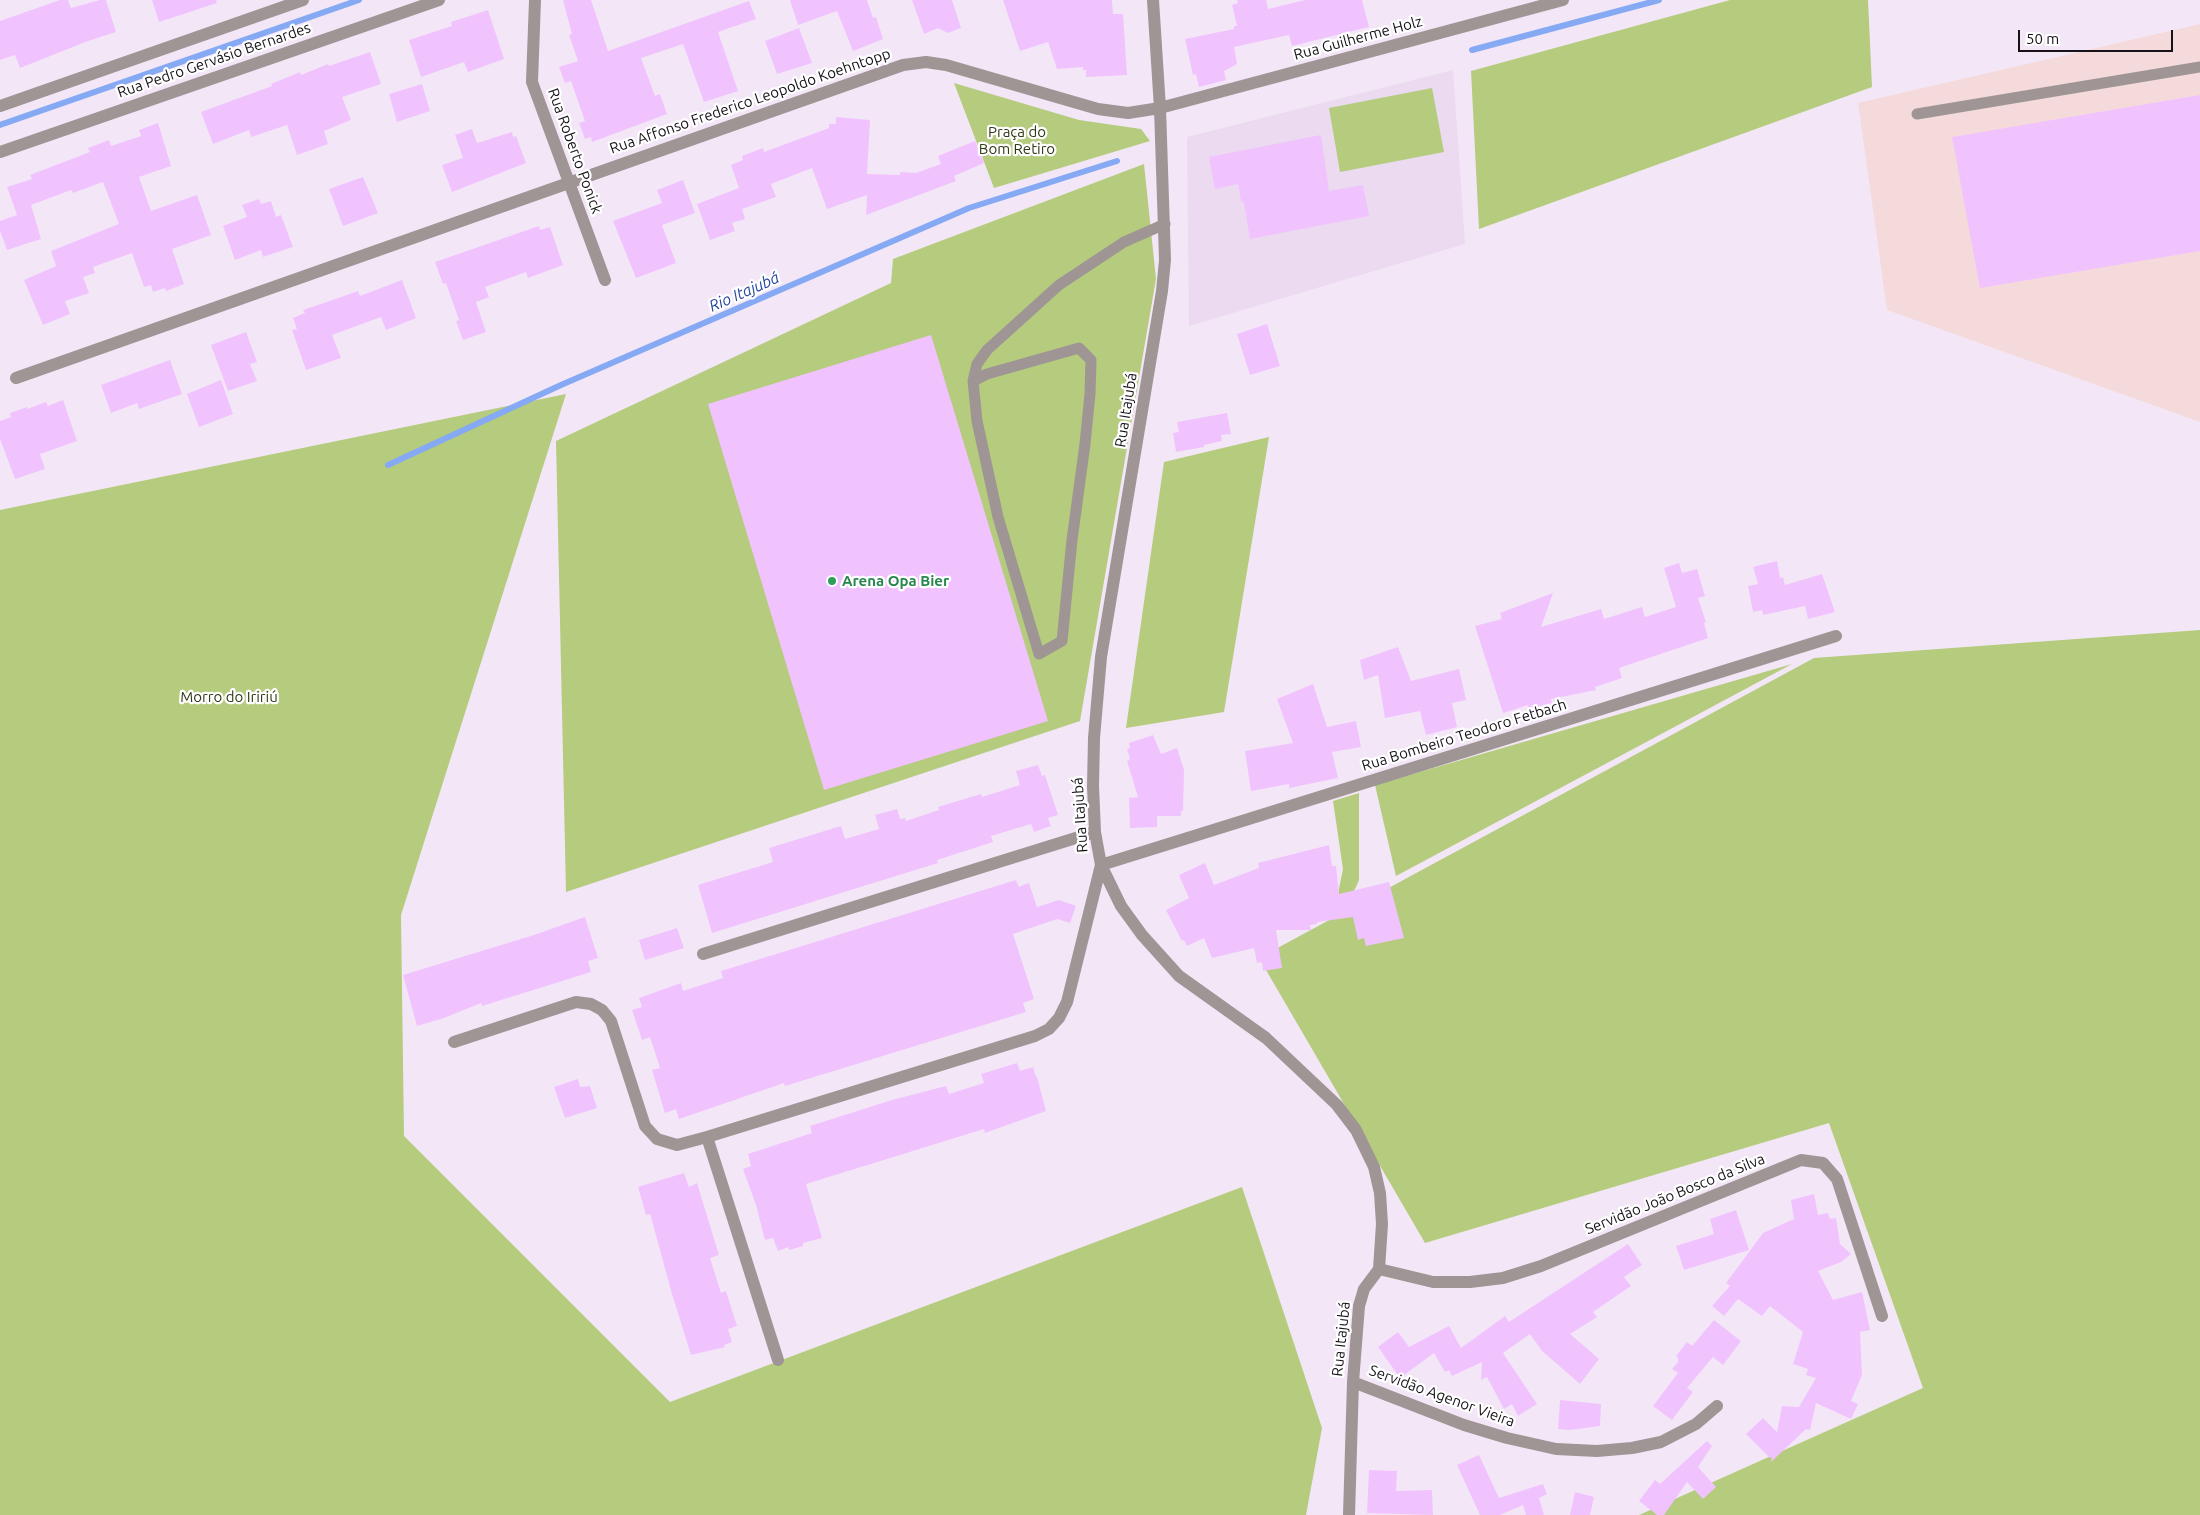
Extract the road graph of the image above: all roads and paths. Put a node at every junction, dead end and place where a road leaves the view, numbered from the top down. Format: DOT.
graph roads {
  1 [pos="303,0"];
  2 [pos="439,0"];
  3 [pos="535,0"];
  4 [pos="1153,0"];
  5 [pos="1563,0"];
  6 [pos="2200,67"];
  7 [pos="0,106"];
  8 [pos="1160,108"];
  9 [pos="1916,114"];
  10 [pos="0,152"];
  11 [pos="563,184"];
  12 [pos="1165,224"];
  13 [pos="605,280"];
  14 [pos="16,378"];
  15 [pos="973,381"];
  16 [pos="1836,636"];
  17 [pos="1096,832"];
  18 [pos="1101,865"];
  19 [pos="703,954"];
  20 [pos="454,1042"];
  21 [pos="707,1137"];
  22 [pos="1378,1269"];
  23 [pos="1882,1316"];
  24 [pos="778,1360"];
  25 [pos="1353,1382"];
  26 [pos="1717,1406"];
  27 [pos="1349,1515"];
  1 -- 7 [label="street, Rua Pedro Gervásio Bernardes"];
  2 -- 10 [label="street, Rua Pedro Gervásio Bernardes"];
  3 -- 11 [label="street, Rua Roberto Ponick"];
  4 -- 8 [label="street, Rua Itajubá"];
  5 -- 8 [label="street, Rua Guilherme Holz"];
  6 -- 9 [label="lane"];
  8 -- 11 [label="street, Rua Affonso Frederico Leopoldo Koehntopp"];
  8 -- 12 [label="street, Rua Itajubá"];
  11 -- 13 [label="street, Rua Roberto Ponick"];
  11 -- 14 [label="street, Rua Affonso Frederico Leopoldo Koehntopp"];
  12 -- 15 [label="lane"];
  12 -- 17 [label="street, Rua Itajubá"];
  15 -- 15 [label="lane"];
  16 -- 18 [label="street, Rua Bombeiro Teodoro Fetbach"];
  17 -- 18 [label="street, Rua Itajubá"];
  17 -- 19 [label="street"];
  18 -- 21 [label="street"];
  18 -- 22 [label="street, Rua Itajubá"];
  20 -- 21 [label="street"];
  21 -- 24 [label="street"];
  22 -- 23 [label="street, Servidão João Bosco da Silva"];
  22 -- 25 [label="street, Rua Itajubá"];
  25 -- 26 [label="street, Servidão Agenor Vieira"];
  25 -- 27 [label="street, Rua Itajubá"];
}
